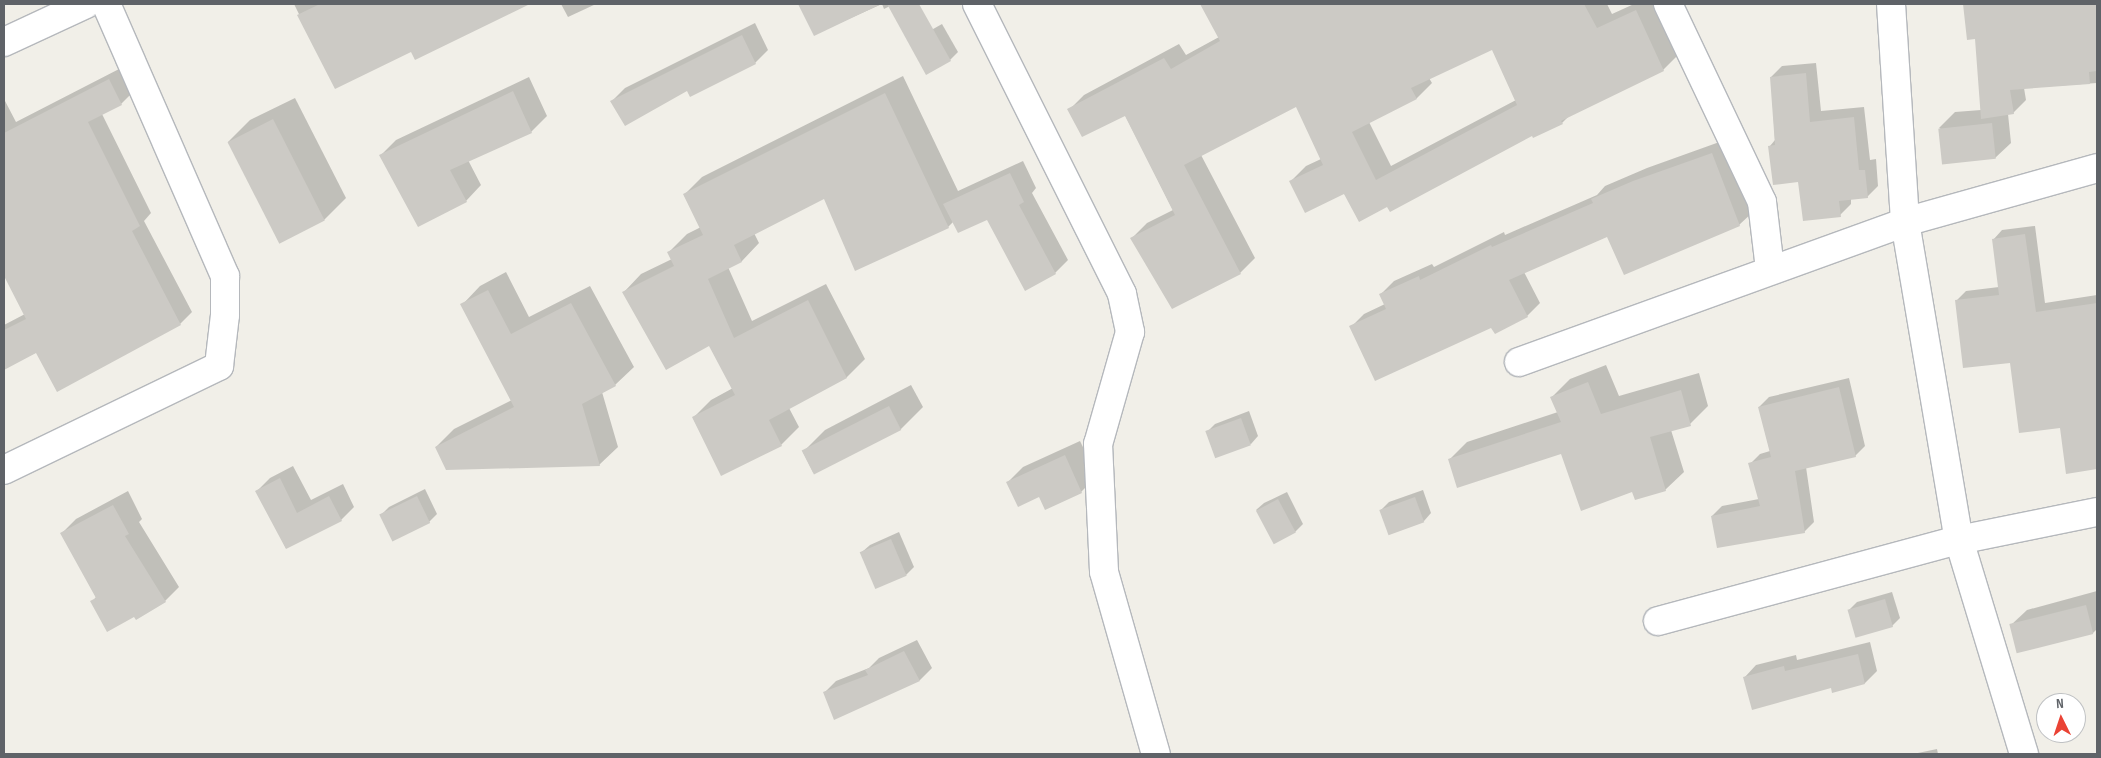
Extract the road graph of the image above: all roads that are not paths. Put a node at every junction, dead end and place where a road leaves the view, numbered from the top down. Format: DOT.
graph roads {
  1 [pos="86,4"];
  2 [pos="106,4"];
  3 [pos="977,4"];
  4 [pos="1668,4"];
  5 [pos="1891,4"];
  6 [pos="4,42"];
  7 [pos="2097,168"];
  8 [pos="1904,222"];
  9 [pos="1770,269"];
  10 [pos="1519,362"];
  11 [pos="4,470"];
  12 [pos="2097,512"];
  13 [pos="1959,540"];
  14 [pos="1658,621"];
  15 [pos="1156,754"];
  16 [pos="2024,754"];
  1 -- 6 [label="street"];
  2 -- 11 [label="street"];
  3 -- 15 [label="street"];
  4 -- 9 [label="street"];
  5 -- 8 [label="street"];
  7 -- 8 [label="street"];
  8 -- 9 [label="street"];
  8 -- 13 [label="street"];
  9 -- 10 [label="street"];
  12 -- 13 [label="street"];
  13 -- 14 [label="street"];
  13 -- 16 [label="street"];
}
